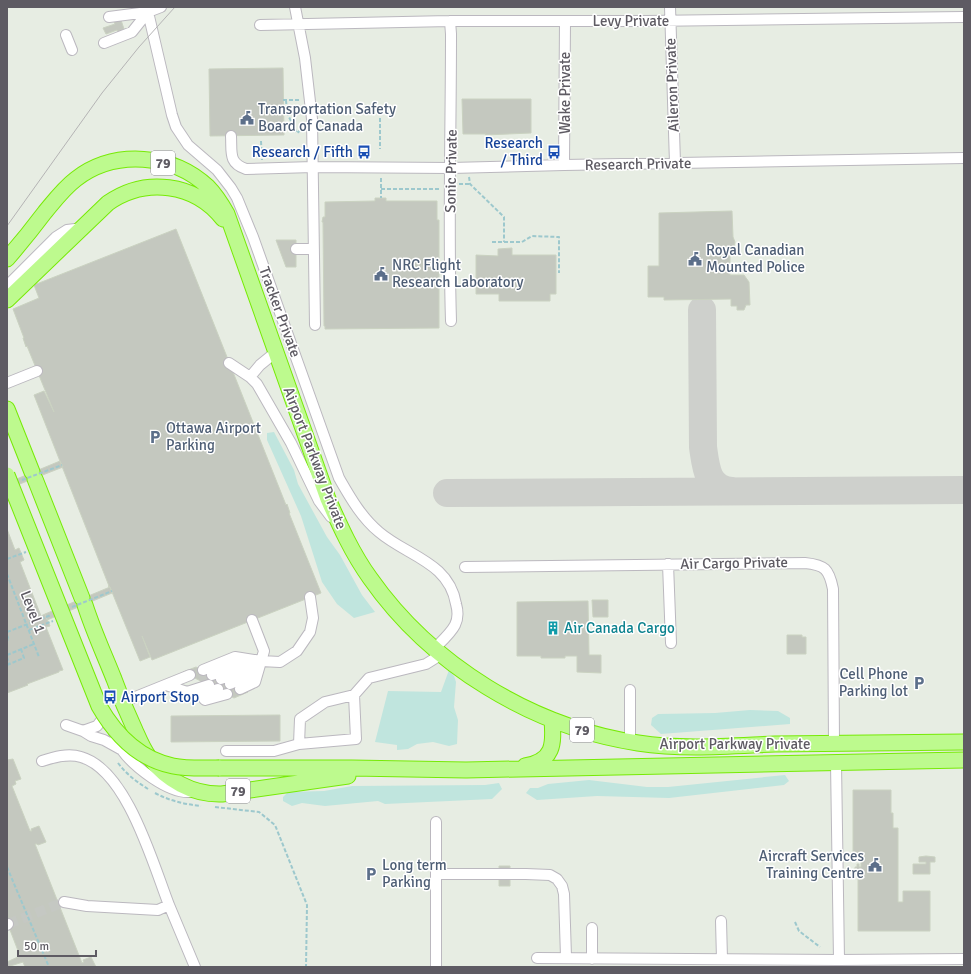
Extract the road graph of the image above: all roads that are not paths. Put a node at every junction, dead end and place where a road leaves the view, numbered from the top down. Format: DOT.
graph roads {
  1 [pos="161,7"];
  2 [pos="296,7"];
  3 [pos="670,7"];
  4 [pos="148,12"];
  5 [pos="108,17"];
  6 [pos="964,17"];
  7 [pos="669,20"];
  8 [pos="450,21"];
  9 [pos="565,21"];
  10 [pos="299,24"];
  11 [pos="260,25"];
  12 [pos="66,34"];
  13 [pos="104,43"];
  14 [pos="72,50"];
  15 [pos="231,136"];
  16 [pos="964,158"];
  17 [pos="675,163"];
  18 [pos="564,165"];
  19 [pos="312,167"];
  20 [pos="451,168"];
  21 [pos="82,228"];
  22 [pos="238,242"];
  23 [pos="296,249"];
  24 [pos="314,249"];
  25 [pos="7,259"];
  26 [pos="7,286"];
  27 [pos="7,300"];
  28 [pos="451,321"];
  29 [pos="315,325"];
  30 [pos="276,352"];
  31 [pos="227,358"];
  32 [pos="37,371"];
  33 [pos="247,374"];
  34 [pos="7,383"];
  35 [pos="7,409"];
  36 [pos="7,466"];
  37 [pos="24,477"];
  38 [pos="344,535"];
  39 [pos="668,564"];
  40 [pos="465,567"];
  41 [pos="310,597"];
  42 [pos="252,620"];
  43 [pos="671,643"];
  44 [pos="439,651"];
  45 [pos="261,661"];
  46 [pos="190,675"];
  47 [pos="221,679"];
  48 [pos="200,680"];
  49 [pos="171,686"];
  50 [pos="630,690"];
  51 [pos="187,692"];
  52 [pos="354,695"];
  53 [pos="123,702"];
  54 [pos="106,714"];
  55 [pos="552,720"];
  56 [pos="66,725"];
  57 [pos="83,731"];
  58 [pos="630,742"];
  59 [pos="964,742"];
  60 [pos="834,743"];
  61 [pos="299,744"];
  62 [pos="122,750"];
  63 [pos="226,751"];
  64 [pos="964,760"];
  65 [pos="42,761"];
  66 [pos="836,763"];
  67 [pos="400,769"];
  68 [pos="498,770"];
  69 [pos="196,792"];
  70 [pos="436,822"];
  71 [pos="436,874"];
  72 [pos="64,902"];
  73 [pos="169,905"];
  74 [pos="722,921"];
  75 [pos="592,928"];
  76 [pos="566,957"];
  77 [pos="537,958"];
  78 [pos="592,959"];
  79 [pos="722,959"];
  80 [pos="964,959"];
  81 [pos="845,962"];
  82 [pos="577,963"];
  83 [pos="195,967"];
  84 [pos="436,967"];
  1 -- 4 [label="street"];
  2 -- 10 [label="street"];
  3 -- 7 [label="street, Aileron Private"];
  4 -- 5 [label="street"];
  4 -- 13 [label="street"];
  4 -- 44 [label="street, Tracker Private"];
  6 -- 7 [label="street, Levy Private"];
  7 -- 9 [label="street, Levy Private"];
  7 -- 17 [label="street, Aileron Private"];
  8 -- 9 [label="street, Levy Private"];
  8 -- 10 [label="street, Levy Private"];
  8 -- 20 [label="street, Sonic Private"];
  9 -- 18 [label="street, Wake Private"];
  10 -- 11 [label="street, Levy Private"];
  10 -- 19 [label="street"];
  12 -- 14 [label="street"];
  15 -- 19 [label="street, Research Private"];
  16 -- 17 [label="street, Research Private"];
  17 -- 18 [label="street, Research Private"];
  18 -- 20 [label="street, Research Private"];
  19 -- 20 [label="street, Research Private"];
  19 -- 24 [label="street"];
  20 -- 28 [label="street, Sonic Private"];
  21 -- 22 [label="highway, Airport Parkway Private / 79"];
  21 -- 26 [label="street"];
  21 -- 27 [label="highway, Airport Parkway Private / 79"];
  22 -- 25 [label="highway, Airport Parkway Private / 79"];
  22 -- 30 [label="highway, Airport Parkway Private / 79"];
  23 -- 24 [label="street"];
  24 -- 29 [label="street"];
  30 -- 33 [label="street"];
  30 -- 38 [label="highway, Airport Parkway Private / 79"];
  31 -- 33 [label="street"];
  32 -- 34 [label="street"];
  33 -- 38 [label="street"];
  35 -- 37 [label="highway, Airport Parkway Private / 79"];
  36 -- 54 [label="street"];
  37 -- 53 [label="highway, Airport Parkway Private / 79"];
  37 -- 67 [label="highway, Airport Parkway Private / 79, bridge"];
  38 -- 44 [label="highway, Airport Parkway Private / 79"];
  39 -- 40 [label="street, Air Cargo Private"];
  39 -- 43 [label="street"];
  39 -- 60 [label="street, Air Cargo Private"];
  41 -- 45 [label="street"];
  42 -- 45 [label="street"];
  44 -- 52 [label="street, Tracker Private"];
  44 -- 55 [label="highway, Airport Parkway Private / 79"];
  45 -- 47 [label="street"];
  45 -- 47 [label="street"];
  45 -- 47 [label="street"];
  46 -- 49 [label="street"];
  48 -- 49 [label="street"];
  49 -- 51 [label="street"];
  49 -- 53 [label="street"];
  50 -- 58 [label="street"];
  51 -- 51 [label="street"];
  52 -- 61 [label="street"];
  52 -- 61 [label="street"];
  53 -- 69 [label="highway, Airport Parkway Private / 79"];
  54 -- 57 [label="street"];
  54 -- 62 [label="street"];
  55 -- 58 [label="highway, Airport Parkway Private / 79"];
  55 -- 68 [label="highway"];
  56 -- 57 [label="street"];
  57 -- 62 [label="street"];
  58 -- 60 [label="highway, Airport Parkway Private / 79"];
  59 -- 60 [label="highway, Airport Parkway Private / 79"];
  60 -- 66 [label="highway"];
  61 -- 63 [label="street"];
  62 -- 69 [label="street"];
  64 -- 66 [label="highway, Airport Parkway Private / 79"];
  65 -- 73 [label="street"];
  66 -- 68 [label="highway, Airport Parkway Private / 79"];
  66 -- 81 [label="street"];
  67 -- 68 [label="highway, Airport Parkway Private / 79"];
  67 -- 69 [label="highway, Airport Parkway Private / 79"];
  70 -- 71 [label="street"];
  71 -- 76 [label="street"];
  71 -- 84 [label="street"];
  72 -- 73 [label="street"];
  73 -- 83 [label="street"];
  74 -- 79 [label="street"];
  75 -- 78 [label="street"];
  76 -- 77 [label="street"];
  76 -- 82 [label="street"];
  78 -- 79 [label="street"];
  78 -- 82 [label="street"];
  79 -- 81 [label="street"];
  80 -- 81 [label="street"];
}
